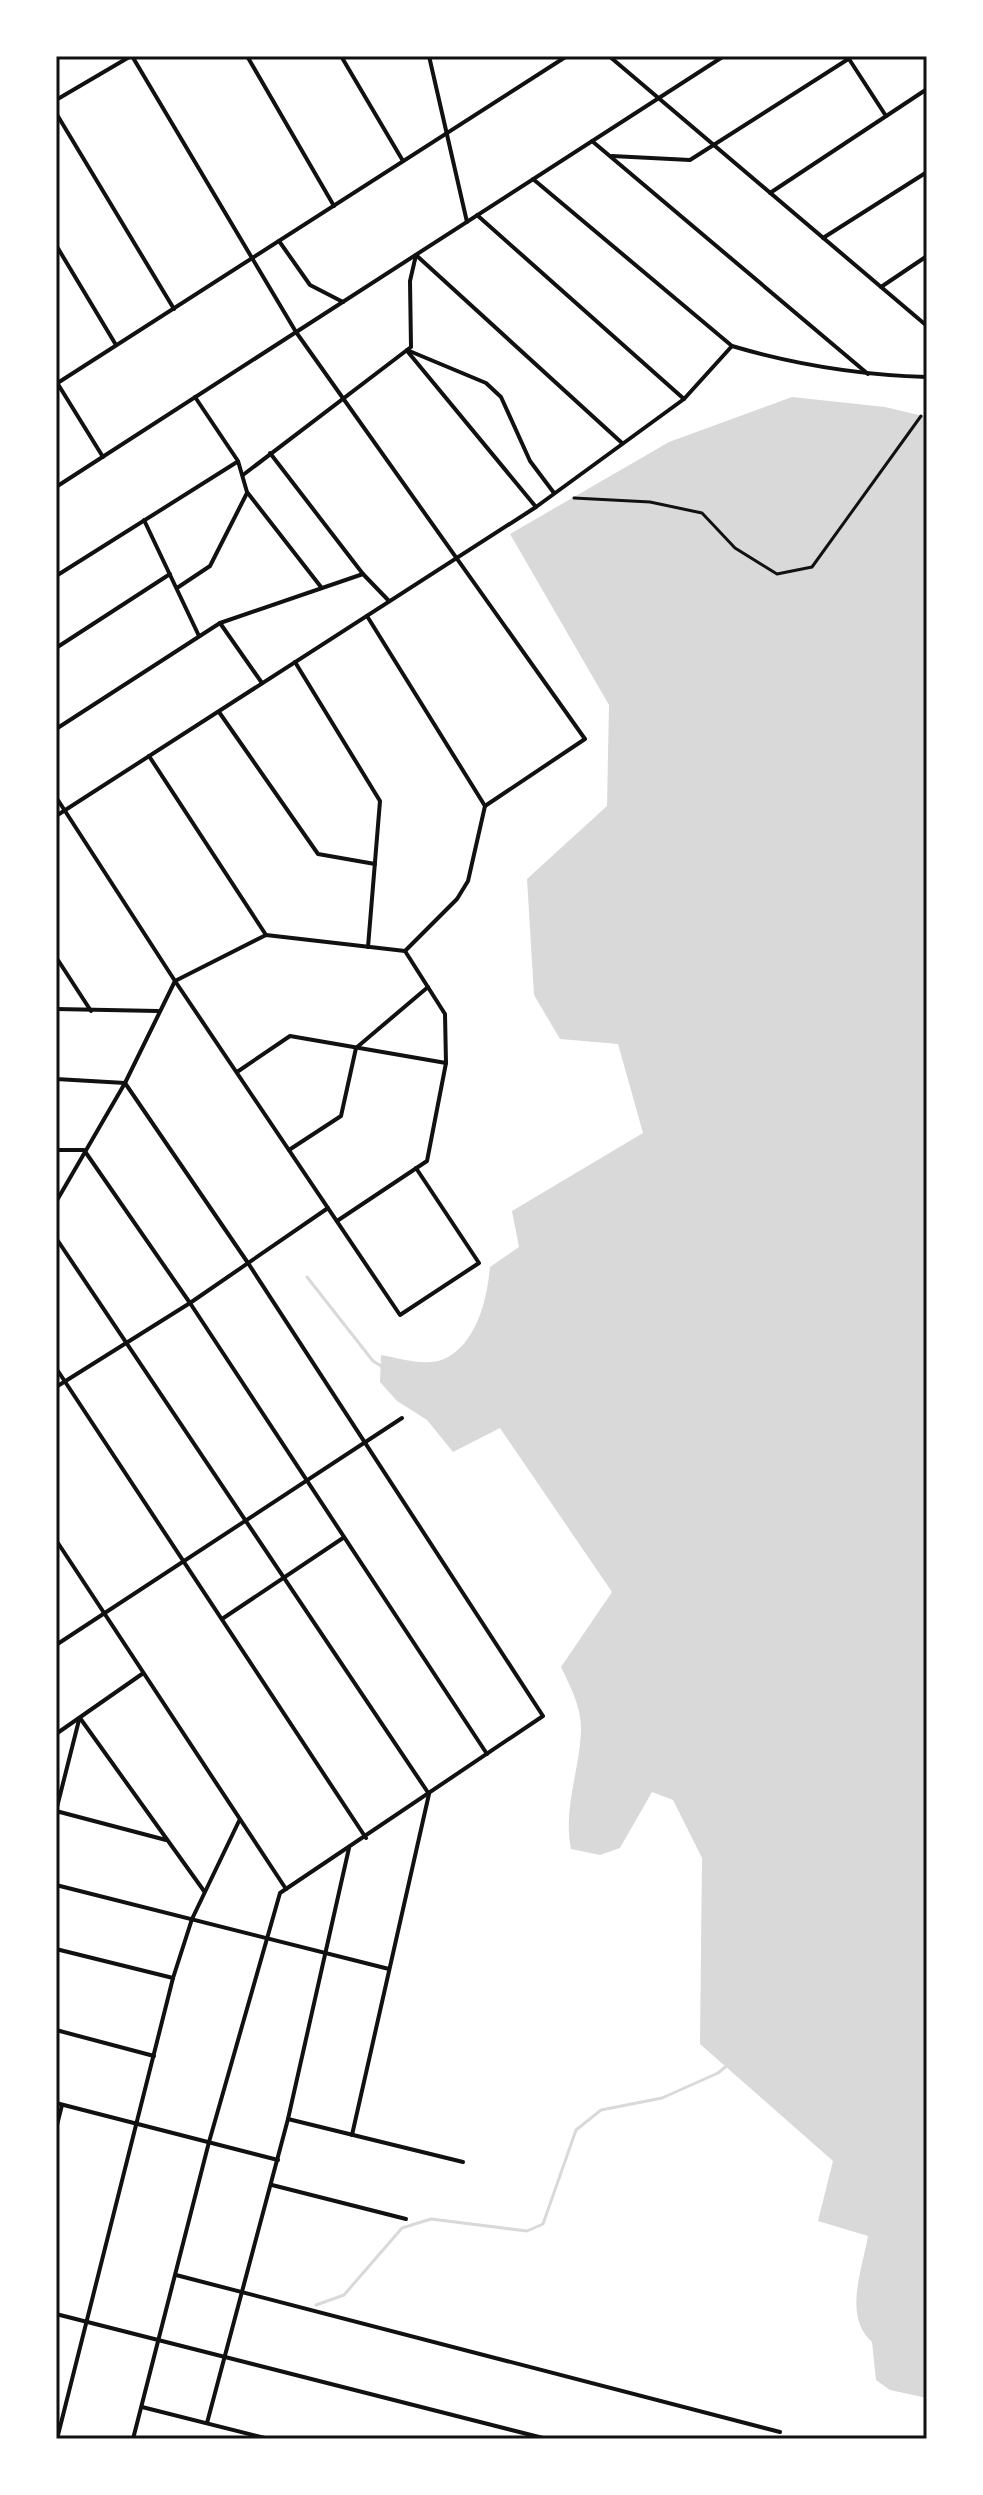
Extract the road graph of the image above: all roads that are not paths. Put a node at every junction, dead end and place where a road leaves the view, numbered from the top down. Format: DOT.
graph roads {
  1 [pos="132,56"];
  2 [pos="247,56"];
  3 [pos="341,56"];
  4 [pos="429,56"];
  5 [pos="567,56"];
  6 [pos="609,56"];
  7 [pos="724,56"];
  8 [pos="851,57"];
  9 [pos="927,89"];
  10 [pos="659,99"];
  11 [pos="56,100"];
  12 [pos="56,113"];
  13 [pos="886,116"];
  14 [pos="448,133"];
  15 [pos="592,141"];
  16 [pos="715,146"];
  17 [pos="610,155"];
  18 [pos="403,162"];
  19 [pos="927,172"];
  20 [pos="533,179"];
  21 [pos="770,193"];
  22 [pos="334,206"];
  23 [pos="477,215"];
  24 [pos="467,222"];
  25 [pos="823,238"];
  26 [pos="279,241"];
  27 [pos="56,245"];
  28 [pos="416,255"];
  29 [pos="927,256"];
  30 [pos="252,258"];
  31 [pos="881,287"];
  32 [pos="343,302"];
  33 [pos="174,309"];
  34 [pos="927,326"];
  35 [pos="296,332"];
  36 [pos="116,345"];
  37 [pos="732,346"];
  38 [pos="407,350"];
  39 [pos="870,375"];
  40 [pos="927,377"];
  41 [pos="56,383"];
  42 [pos="195,397"];
  43 [pos="343,399"];
  44 [pos="684,399"];
  45 [pos="921,416"];
  46 [pos="622,443"];
  47 [pos="270,453"];
  48 [pos="103,457"];
  49 [pos="238,461"];
  50 [pos="243,475"];
  51 [pos="56,487"];
  52 [pos="247,492"];
  53 [pos="554,493"];
  54 [pos="574,498"];
  55 [pos="536,507"];
  56 [pos="144,520"];
  57 [pos="456,560"];
  58 [pos="170,574"];
  59 [pos="363,574"];
  60 [pos="56,576"];
  61 [pos="177,588"];
  62 [pos="322,588"];
  63 [pos="389,601"];
  64 [pos="367,616"];
  65 [pos="220,623"];
  66 [pos="199,636"];
  67 [pos="56,648"];
  68 [pos="295,662"];
  69 [pos="262,683"];
  70 [pos="219,712"];
  71 [pos="56,729"];
  72 [pos="149,756"];
  73 [pos="56,797"];
  74 [pos="485,806"];
  75 [pos="65,810"];
  76 [pos="56,816"];
  77 [pos="375,864"];
  78 [pos="266,935"];
  79 [pos="368,947"];
  80 [pos="405,951"];
  81 [pos="56,957"];
  82 [pos="175,981"];
  83 [pos="428,987"];
  84 [pos="56,1009"];
  85 [pos="91,1011"];
  86 [pos="159,1011"];
  87 [pos="356,1048"];
  88 [pos="446,1063"];
  89 [pos="237,1072"];
  90 [pos="56,1079"];
  91 [pos="125,1083"];
  92 [pos="56,1150"];
  93 [pos="84,1150"];
  94 [pos="289,1150"];
  95 [pos="416,1168"];
  96 [pos="56,1202"];
  97 [pos="328,1208"];
  98 [pos="336,1221"];
  99 [pos="56,1238"];
  100 [pos="248,1263"];
  101 [pos="190,1303"];
  102 [pos="128,1341"];
  103 [pos="56,1368"];
  104 [pos="65,1381"];
  105 [pos="56,1387"];
  106 [pos="402,1418"];
  107 [pos="365,1443"];
  108 [pos="307,1481"];
  109 [pos="247,1521"];
  110 [pos="343,1538"];
  111 [pos="56,1540"];
  112 [pos="184,1563"];
  113 [pos="285,1577"];
  114 [pos="103,1614"];
  115 [pos="222,1619"];
  116 [pos="56,1645"];
  117 [pos="142,1674"];
  118 [pos="80,1718"];
  119 [pos="56,1734"];
  120 [pos="487,1754"];
  121 [pos="429,1794"];
  122 [pos="56,1811"];
  123 [pos="239,1821"];
  124 [pos="366,1838"];
  125 [pos="168,1841"];
  126 [pos="349,1848"];
  127 [pos="56,1885"];
  128 [pos="286,1889"];
  129 [pos="204,1891"];
  130 [pos="192,1919"];
  131 [pos="267,1938"];
  132 [pos="56,1949"];
  133 [pos="327,1954"];
  134 [pos="389,1969"];
  135 [pos="173,1978"];
  136 [pos="56,2030"];
  137 [pos="155,2057"];
  138 [pos="59,2104"];
  139 [pos="288,2119"];
  140 [pos="139,2124"];
  141 [pos="56,2129"];
  142 [pos="352,2135"];
  143 [pos="209,2142"];
  144 [pos="278,2160"];
  145 [pos="463,2162"];
  146 [pos="271,2185"];
  147 [pos="406,2219"];
  148 [pos="176,2275"];
  149 [pos="244,2292"];
  150 [pos="56,2314"];
  151 [pos="88,2321"];
  152 [pos="160,2339"];
  153 [pos="227,2356"];
  154 [pos="142,2407"];
  155 [pos="207,2423"];
  156 [pos="780,2432"];
  157 [pos="57,2439"];
  158 [pos="133,2439"];
  159 [pos="269,2439"];
  160 [pos="547,2439"];
  1 -- 11 [label="street"];
  1 -- 30 [label="street"];
  2 -- 22 [label="street"];
  3 -- 18 [label="street"];
  4 -- 14 [label="street"];
  5 -- 14 [label="street"];
  6 -- 10 [label="street"];
  7 -- 10 [label="street"];
  8 -- 13 [label="street"];
  8 -- 16 [label="street"];
  9 -- 13 [label="street"];
  10 -- 15 [label="street"];
  10 -- 16 [label="street"];
  12 -- 33 [label="street"];
  13 -- 21 [label="street"];
  14 -- 18 [label="street"];
  14 -- 24 [label="street"];
  15 -- 17 [label="street"];
  15 -- 20 [label="street"];
  16 -- 17 [label="street"];
  16 -- 21 [label="street"];
  17 -- 39 [label="street"];
  18 -- 22 [label="street"];
  19 -- 25 [label="street"];
  20 -- 23 [label="street"];
  20 -- 37 [label="street"];
  21 -- 25 [label="street"];
  22 -- 26 [label="street"];
  23 -- 24 [label="street"];
  23 -- 44 [label="street"];
  24 -- 28 [label="street"];
  25 -- 31 [label="street"];
  26 -- 30 [label="street"];
  26 -- 32 [label="street"];
  27 -- 36 [label="street"];
  28 -- 32 [label="street"];
  28 -- 38 [label="street"];
  28 -- 46 [label="street"];
  29 -- 31 [label="street"];
  30 -- 33 [label="street"];
  30 -- 35 [label="street"];
  31 -- 34 [label="street"];
  32 -- 35 [label="street"];
  33 -- 36 [label="street"];
  35 -- 42 [label="street"];
  35 -- 43 [label="street"];
  36 -- 41 [label="street"];
  37 -- 39 [label="street"];
  37 -- 44 [label="street"];
  38 -- 43 [label="street"];
  38 -- 53 [label="street"];
  38 -- 55 [label="street"];
  39 -- 40 [label="street"];
  41 -- 48 [label="street"];
  42 -- 48 [label="street"];
  42 -- 49 [label="street"];
  43 -- 47 [label="street"];
  43 -- 57 [label="street"];
  44 -- 46 [label="street"];
  45 -- 54 [label="street"];
  46 -- 53 [label="street"];
  47 -- 50 [label="street"];
  47 -- 59 [label="street"];
  48 -- 51 [label="street"];
  49 -- 50 [label="street"];
  49 -- 56 [label="street"];
  50 -- 52 [label="street"];
  52 -- 61 [label="street"];
  52 -- 62 [label="street"];
  53 -- 55 [label="street"];
  55 -- 57 [label="street"];
  56 -- 58 [label="street"];
  56 -- 60 [label="street"];
  57 -- 63 [label="street"];
  57 -- 74 [label="street"];
  58 -- 61 [label="street"];
  58 -- 67 [label="street"];
  59 -- 62 [label="street"];
  59 -- 63 [label="street"];
  61 -- 66 [label="street"];
  62 -- 65 [label="street"];
  63 -- 64 [label="street"];
  64 -- 68 [label="street"];
  64 -- 74 [label="street"];
  65 -- 66 [label="street"];
  65 -- 69 [label="street"];
  66 -- 71 [label="street"];
  68 -- 69 [label="street"];
  68 -- 77 [label="street"];
  69 -- 70 [label="street"];
  70 -- 72 [label="street"];
  70 -- 77 [label="street"];
  72 -- 75 [label="street"];
  72 -- 78 [label="street"];
  73 -- 75 [label="street"];
  74 -- 80 [label="street"];
  75 -- 76 [label="street"];
  75 -- 82 [label="street"];
  77 -- 79 [label="street"];
  78 -- 79 [label="street"];
  78 -- 82 [label="street"];
  79 -- 80 [label="street"];
  80 -- 83 [label="street"];
  81 -- 85 [label="street"];
  82 -- 86 [label="street"];
  82 -- 89 [label="street"];
  83 -- 87 [label="street"];
  83 -- 88 [label="street"];
  84 -- 85 [label="street"];
  85 -- 86 [label="street"];
  86 -- 91 [label="street"];
  87 -- 88 [label="street"];
  87 -- 89 [label="street"];
  87 -- 94 [label="street"];
  88 -- 95 [label="street"];
  89 -- 94 [label="street"];
  90 -- 91 [label="street"];
  91 -- 93 [label="street"];
  91 -- 100 [label="street"];
  92 -- 93 [label="street"];
  93 -- 96 [label="street"];
  93 -- 101 [label="street"];
  94 -- 97 [label="street"];
  95 -- 98 [label="street"];
  95 -- 98 [label="street"];
  97 -- 98 [label="street"];
  97 -- 100 [label="street"];
  99 -- 102 [label="street"];
  100 -- 101 [label="street"];
  100 -- 107 [label="street"];
  101 -- 102 [label="street"];
  101 -- 108 [label="street"];
  102 -- 104 [label="street"];
  102 -- 109 [label="street"];
  103 -- 104 [label="street"];
  104 -- 105 [label="street"];
  104 -- 112 [label="street"];
  106 -- 107 [label="street"];
  107 -- 108 [label="street"];
  107 -- 120 [label="street"];
  108 -- 109 [label="street"];
  108 -- 110 [label="street"];
  109 -- 112 [label="street"];
  109 -- 113 [label="street"];
  110 -- 113 [label="street"];
  110 -- 120 [label="street"];
  111 -- 114 [label="street"];
  112 -- 114 [label="street"];
  112 -- 115 [label="street"];
  113 -- 115 [label="street"];
  113 -- 121 [label="street"];
  114 -- 116 [label="street"];
  114 -- 117 [label="street"];
  115 -- 124 [label="street"];
  117 -- 118 [label="street"];
  117 -- 123 [label="street"];
  118 -- 119 [label="street"];
  118 -- 122 [label="street"];
  118 -- 125 [label="street"];
  120 -- 121 [label="street"];
  121 -- 124 [label="street"];
  121 -- 134 [label="street"];
  122 -- 125 [label="street"];
  123 -- 128 [label="street"];
  123 -- 129 [label="street"];
  124 -- 126 [label="street"];
  125 -- 129 [label="street"];
  126 -- 128 [label="street"];
  126 -- 133 [label="street"];
  127 -- 130 [label="street"];
  128 -- 131 [label="street"];
  129 -- 130 [label="street"];
  130 -- 131 [label="street"];
  130 -- 135 [label="street"];
  131 -- 133 [label="street"];
  131 -- 143 [label="street"];
  132 -- 135 [label="street"];
  133 -- 134 [label="street"];
  133 -- 139 [label="street"];
  134 -- 142 [label="street"];
  135 -- 137 [label="street"];
  136 -- 137 [label="street"];
  137 -- 140 [label="street"];
  138 -- 140 [label="street"];
  138 -- 141 [label="street"];
  139 -- 142 [label="street"];
  139 -- 144 [label="street"];
  140 -- 143 [label="street"];
  140 -- 151 [label="street"];
  142 -- 145 [label="street"];
  143 -- 144 [label="street"];
  143 -- 148 [label="street"];
  144 -- 146 [label="street"];
  146 -- 147 [label="street"];
  146 -- 149 [label="street"];
  148 -- 149 [label="street"];
  148 -- 152 [label="street"];
  149 -- 153 [label="street"];
  149 -- 156 [label="street"];
  150 -- 151 [label="street"];
  151 -- 152 [label="street"];
  151 -- 157 [label="street"];
  152 -- 153 [label="street"];
  152 -- 154 [label="street"];
  153 -- 155 [label="street"];
  153 -- 160 [label="street"];
  154 -- 155 [label="street"];
  154 -- 158 [label="street"];
  155 -- 159 [label="street"];
}
